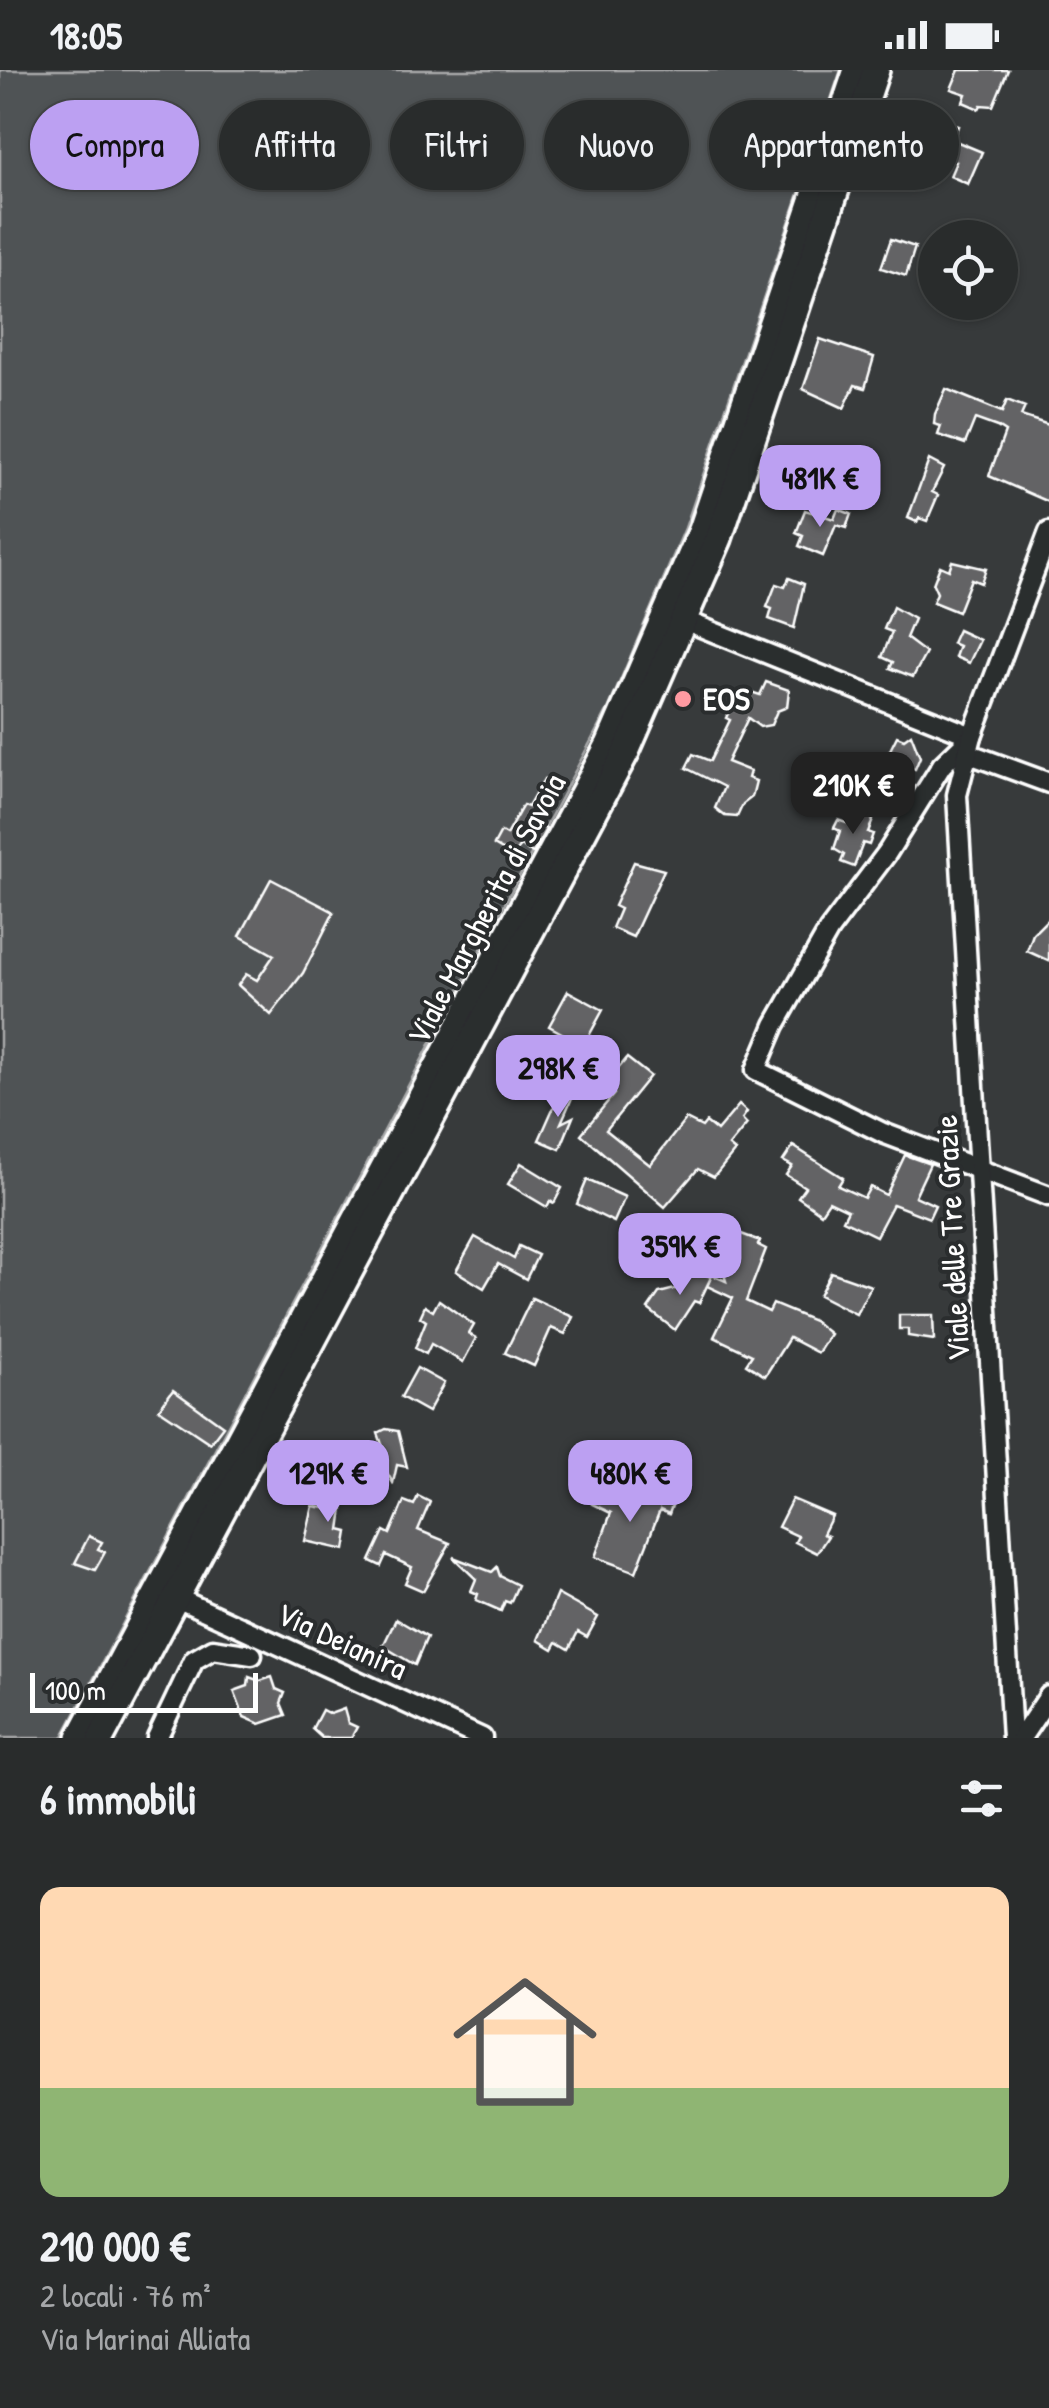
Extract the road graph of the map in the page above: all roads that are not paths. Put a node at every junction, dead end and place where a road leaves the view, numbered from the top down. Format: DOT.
graph roads {
  1 [pos="857,70"];
  2 [pos="876,70"];
  3 [pos="1049,532"];
  4 [pos="686,621"];
  5 [pos="969,744"];
  6 [pos="1049,782"];
  7 [pos="979,1171"];
  8 [pos="1049,1196"];
  9 [pos="177,1598"];
  10 [pos="252,1655"];
  11 [pos="1049,1696"];
  12 [pos="80,1738"];
  13 [pos="101,1738"];
  14 [pos="157,1738"];
  15 [pos="482,1738"];
  16 [pos="1012,1738"];
  17 [pos="1021,1738"];
  1 -- 12 [label="street, Viale Margherita di Savoia"];
  2 -- 4 [label="street, Viale Margherita di Savoia"];
  3 -- 5 [label="street"];
  4 -- 5 [label="street"];
  4 -- 9 [label="street, Viale Margherita di Savoia"];
  5 -- 6 [label="street"];
  5 -- 7 [label="street, Viale delle Tre Grazie"];
  5 -- 7 [label="street"];
  7 -- 8 [label="street"];
  7 -- 16 [label="street, Viale delle Tre Grazie"];
  9 -- 13 [label="street, Viale Margherita di Savoia"];
  9 -- 15 [label="street, Via Deianira"];
  10 -- 14 [label="street"];
  11 -- 17 [label="street"];
}
